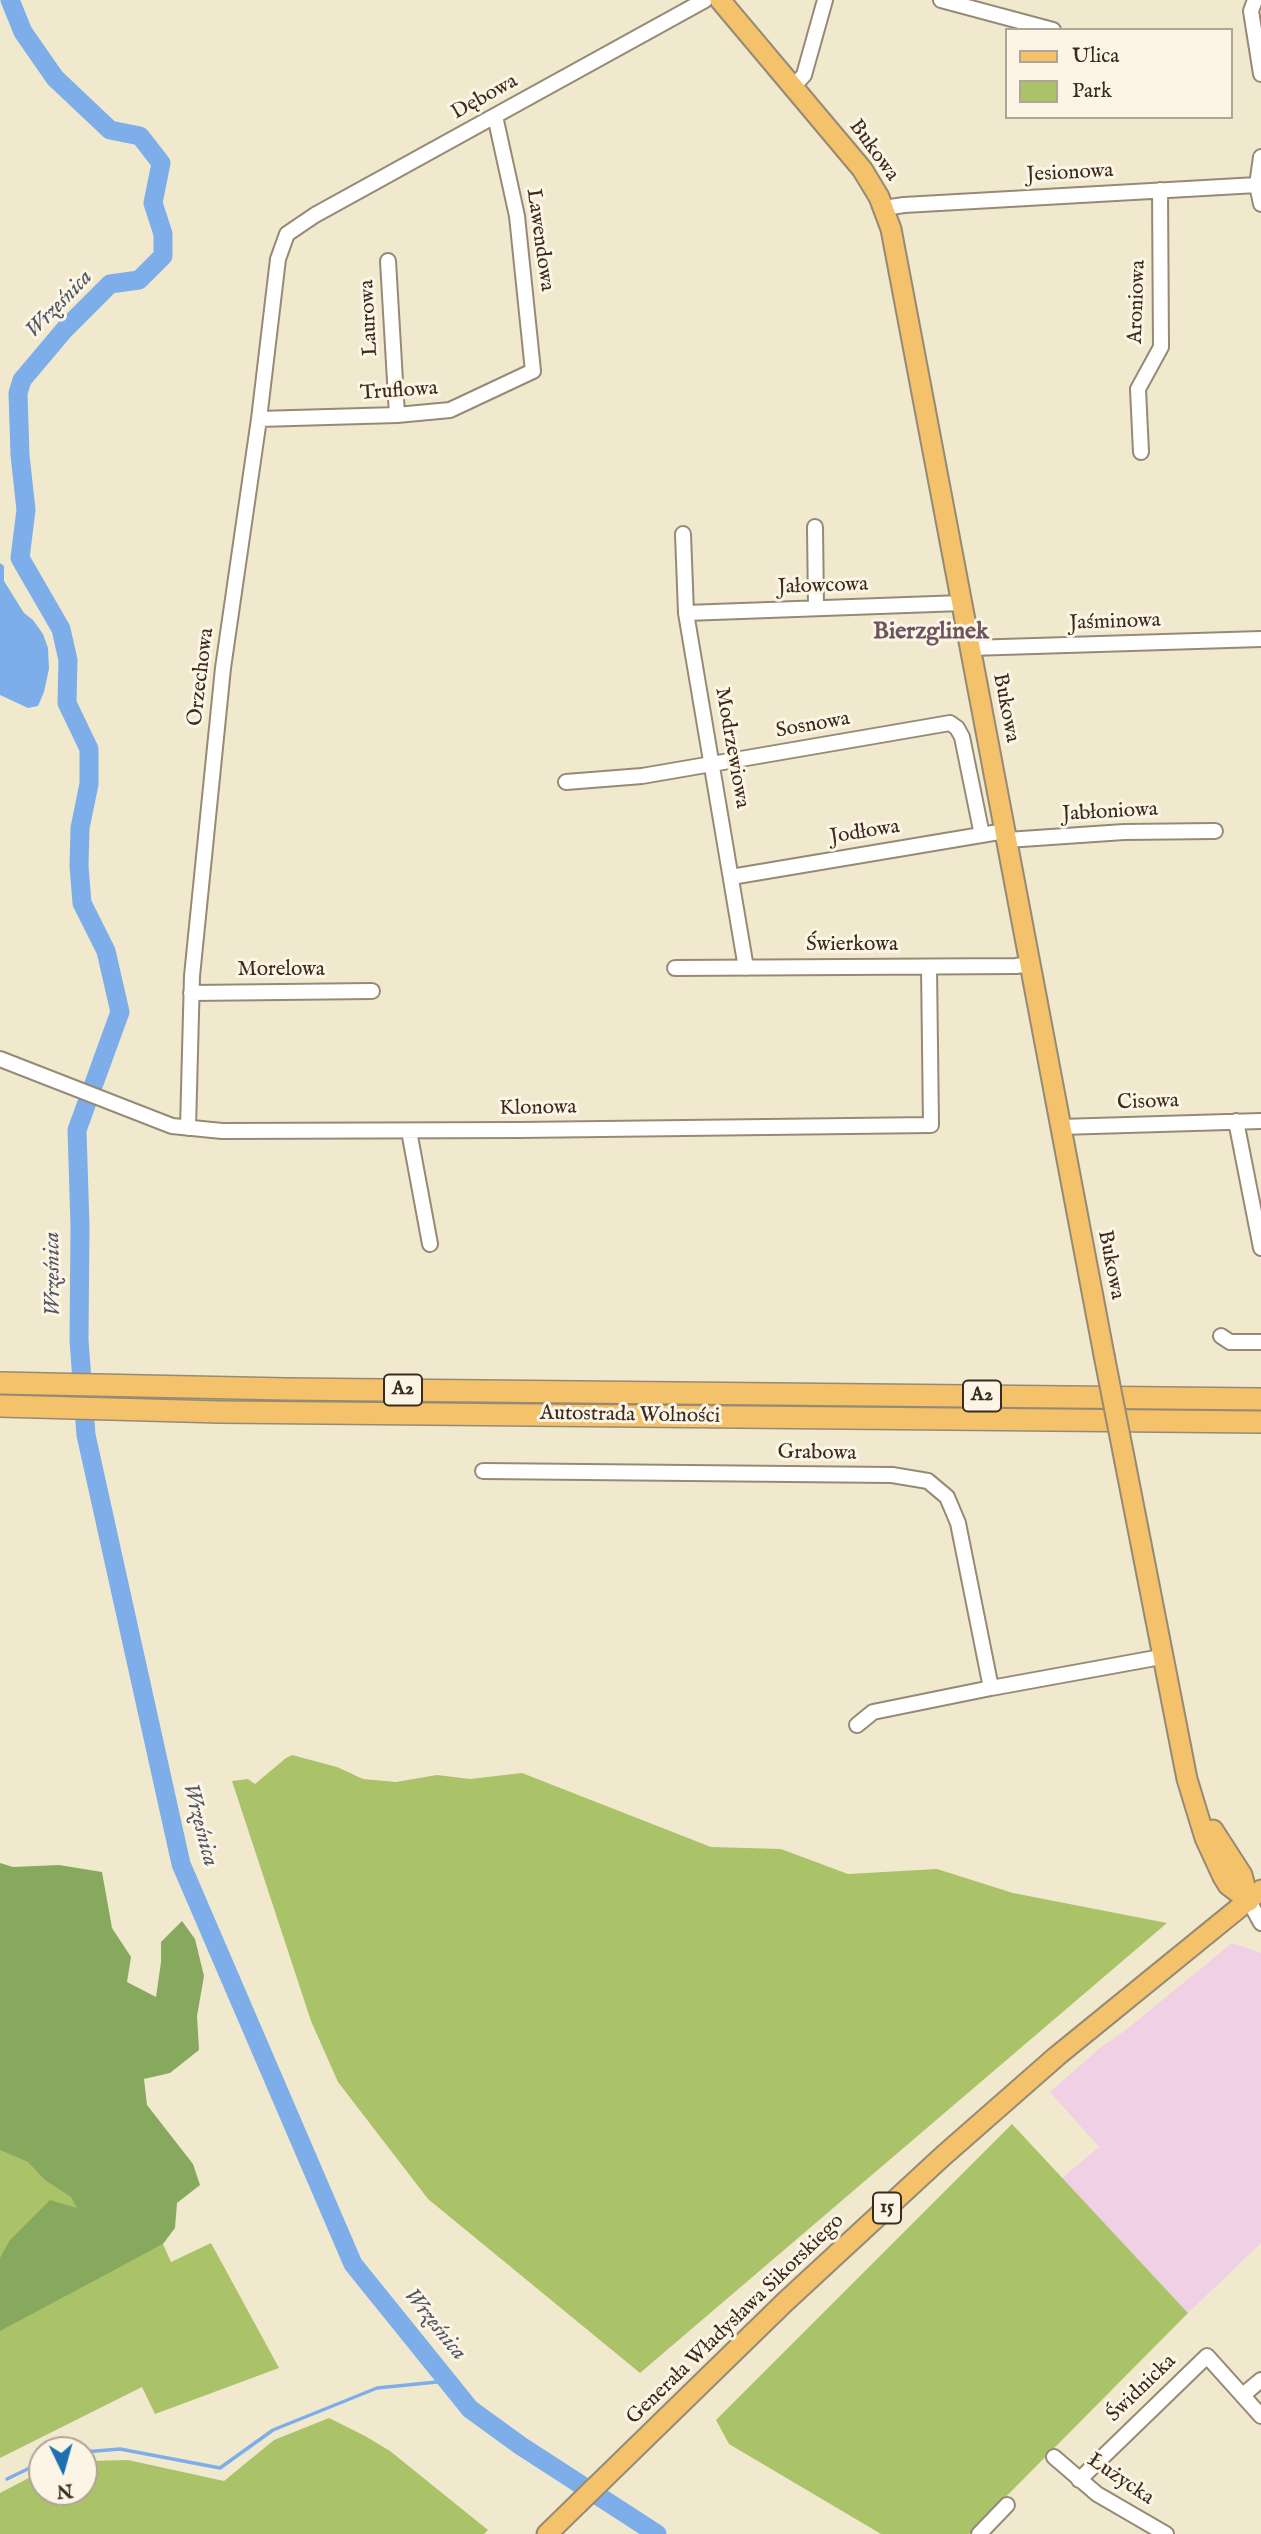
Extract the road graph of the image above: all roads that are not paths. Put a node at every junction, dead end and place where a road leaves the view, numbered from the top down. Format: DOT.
graph roads {
  1 [pos="705,0"];
  2 [pos="720,0"];
  3 [pos="825,0"];
  4 [pos="941,0"];
  5 [pos="1255,0"];
  6 [pos="1046,28"];
  7 [pos="1261,74"];
  8 [pos="793,86"];
  9 [pos="495,116"];
  10 [pos="1261,158"];
  11 [pos="1257,185"];
  12 [pos="1160,190"];
  13 [pos="1261,204"];
  14 [pos="884,208"];
  15 [pos="287,234"];
  16 [pos="387,261"];
  17 [pos="533,370"];
  18 [pos="397,415"];
  19 [pos="259,419"];
  20 [pos="1141,452"];
  21 [pos="815,527"];
  22 [pos="683,534"];
  23 [pos="962,603"];
  24 [pos="816,608"];
  25 [pos="686,613"];
  26 [pos="1261,639"];
  27 [pos="970,649"];
  28 [pos="712,765"];
  29 [pos="566,782"];
  30 [pos="1215,831"];
  31 [pos="982,835"];
  32 [pos="1006,836"];
  33 [pos="731,877"];
  34 [pos="1030,964"];
  35 [pos="929,967"];
  36 [pos="675,968"];
  37 [pos="747,968"];
  38 [pos="372,991"];
  39 [pos="191,993"];
  40 [pos="0,1059"];
  41 [pos="1236,1121"];
  42 [pos="1261,1121"];
  43 [pos="1060,1127"];
  44 [pos="188,1128"];
  45 [pos="409,1131"];
  46 [pos="430,1244"];
  47 [pos="1261,1248"];
  48 [pos="1222,1336"];
  49 [pos="1261,1342"];
  50 [pos="0,1383"];
  51 [pos="1261,1399"];
  52 [pos="0,1406"];
  53 [pos="1261,1422"];
  54 [pos="483,1471"];
  55 [pos="1161,1657"];
  56 [pos="991,1688"];
  57 [pos="857,1725"];
  58 [pos="1255,1895"];
  59 [pos="1261,1923"];
  60 [pos="1261,2379"];
  61 [pos="1243,2395"];
  62 [pos="1261,2416"];
  63 [pos="1054,2457"];
  64 [pos="1079,2480"];
  65 [pos="1007,2505"];
  66 [pos="547,2534"];
  67 [pos="979,2534"];
  68 [pos="1166,2534"];
  1 -- 9 [label="street, Dębowa"];
  2 -- 8 [label="main road, Bukowa"];
  3 -- 8 [label="street"];
  4 -- 6 [label="street"];
  5 -- 7 [label="street"];
  8 -- 14 [label="main road, Bukowa"];
  9 -- 15 [label="street, Dębowa"];
  9 -- 17 [label="street, Lawendowa"];
  10 -- 11 [label="street"];
  11 -- 12 [label="street, Jesionowa"];
  11 -- 13 [label="street"];
  12 -- 14 [label="street, Jesionowa"];
  12 -- 20 [label="street, Aroniowa"];
  14 -- 23 [label="main road, Bukowa"];
  15 -- 19 [label="street, Orzechowa"];
  16 -- 18 [label="street, Laurowa"];
  17 -- 18 [label="street, Truflowa"];
  18 -- 19 [label="street, Truflowa"];
  19 -- 39 [label="street, Orzechowa"];
  21 -- 24 [label="street"];
  22 -- 25 [label="street, Modrzewiowa"];
  23 -- 24 [label="street, Jałowcowa"];
  23 -- 27 [label="main road, Bukowa"];
  24 -- 25 [label="street, Jałowcowa"];
  25 -- 28 [label="street, Modrzewiowa"];
  26 -- 27 [label="street, Jaśminowa"];
  27 -- 32 [label="main road, Bukowa"];
  28 -- 29 [label="street, Sosnowa"];
  28 -- 31 [label="street, Sosnowa"];
  28 -- 33 [label="street, Modrzewiowa"];
  30 -- 32 [label="street, Jabłoniowa"];
  31 -- 32 [label="street, Jodłowa"];
  31 -- 33 [label="street, Jodłowa"];
  32 -- 34 [label="main road, Bukowa"];
  33 -- 37 [label="street, Modrzewiowa"];
  34 -- 35 [label="street, Świerkowa"];
  34 -- 43 [label="main road, Bukowa"];
  35 -- 37 [label="street, Świerkowa"];
  35 -- 45 [label="street, Klonowa"];
  36 -- 37 [label="street, Świerkowa"];
  38 -- 39 [label="street, Morelowa"];
  39 -- 44 [label="street, Orzechowa"];
  40 -- 44 [label="street, Klonowa"];
  41 -- 42 [label="street, Cisowa"];
  41 -- 43 [label="street, Cisowa"];
  41 -- 47 [label="street"];
  43 -- 55 [label="main road, Bukowa, bridge"];
  44 -- 45 [label="street, Klonowa"];
  45 -- 46 [label="street"];
  48 -- 49 [label="street"];
  50 -- 51 [label="highway, Autostrada Wolności / A2"];
  52 -- 53 [label="highway, Autostrada Wolności / A2"];
  54 -- 56 [label="street, Grabowa"];
  55 -- 56 [label="street"];
  55 -- 58 [label="main road"];
  56 -- 57 [label="street"];
  58 -- 59 [label="street"];
  58 -- 66 [label="main road, Generała Władysława Sikorskiego / 15"];
  60 -- 61 [label="street"];
  61 -- 62 [label="street, Świdnicka"];
  61 -- 64 [label="street, Świdnicka"];
  63 -- 64 [label="street, Łużycka"];
  64 -- 68 [label="street, Łużycka"];
  65 -- 67 [label="street"];
}
